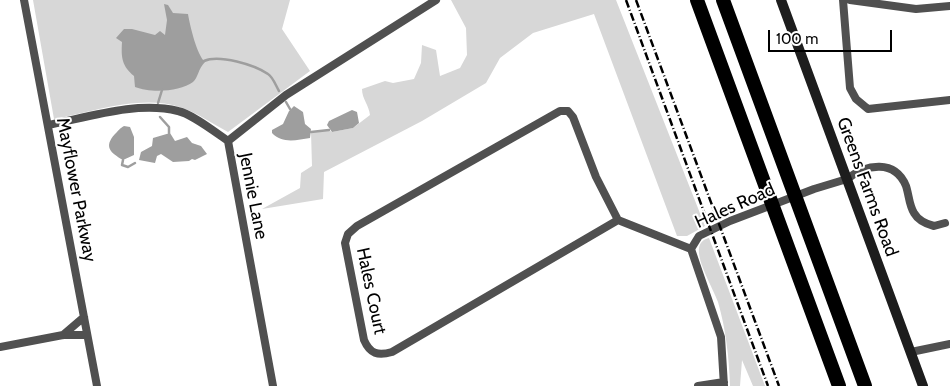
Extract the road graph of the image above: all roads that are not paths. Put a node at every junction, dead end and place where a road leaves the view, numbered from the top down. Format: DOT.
graph roads {
  1 [pos="24,0"];
  2 [pos="436,0"];
  3 [pos="697,0"];
  4 [pos="723,0"];
  5 [pos="781,0"];
  6 [pos="844,0"];
  7 [pos="850,0"];
  8 [pos="950,6"];
  9 [pos="950,100"];
  10 [pos="49,125"];
  11 [pos="228,140"];
  12 [pos="847,179"];
  13 [pos="618,220"];
  14 [pos="945,222"];
  15 [pos="691,249"];
  16 [pos="84,317"];
  17 [pos="63,335"];
  18 [pos="87,335"];
  19 [pos="950,344"];
  20 [pos="0,347"];
  21 [pos="911,352"];
  22 [pos="724,384"];
  23 [pos="97,386"];
  24 [pos="273,386"];
  25 [pos="698,386"];
  26 [pos="839,386"];
  27 [pos="866,386"];
  28 [pos="923,386"];
  1 -- 10 [label="street, Mayflower Parkway"];
  2 -- 11 [label="street, Jennie Lane"];
  3 -- 26 [label="highway"];
  4 -- 27 [label="highway"];
  5 -- 12 [label="main road, Greens Farms Road"];
  6 -- 9 [label="street"];
  7 -- 8 [label="street"];
  10 -- 11 [label="street"];
  10 -- 16 [label="street, Mayflower Parkway"];
  11 -- 24 [label="street, Jennie Lane"];
  12 -- 14 [label="street, Hales Road"];
  12 -- 15 [label="street, Hales Road"];
  12 -- 21 [label="main road, Greens Farms Road"];
  13 -- 13 [label="street, Hales Court"];
  13 -- 15 [label="street"];
  15 -- 22 [label="street, Hales Road"];
  16 -- 17 [label="street"];
  16 -- 18 [label="street, Mayflower Parkway"];
  17 -- 18 [label="street"];
  17 -- 20 [label="street"];
  18 -- 23 [label="street, Mayflower Parkway"];
  19 -- 21 [label="street"];
  21 -- 28 [label="main road, Greens Farms Road"];
  22 -- 25 [label="street"];
}
